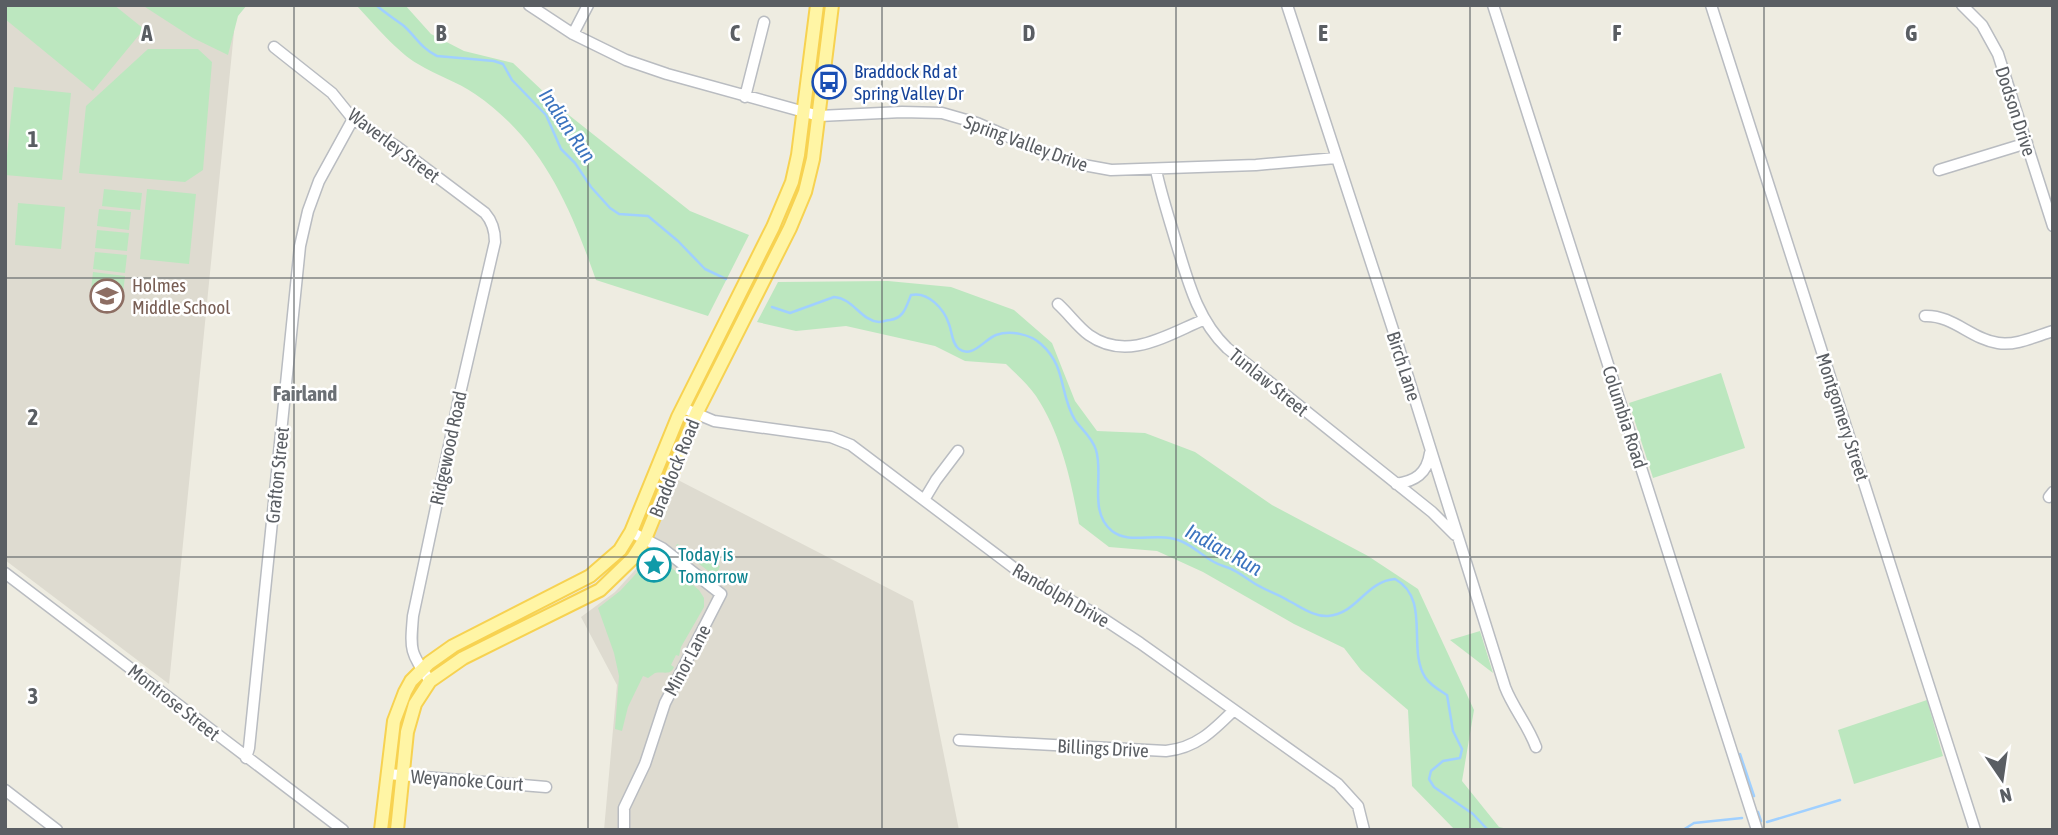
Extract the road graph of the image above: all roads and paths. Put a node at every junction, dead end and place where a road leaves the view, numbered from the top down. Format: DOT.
graph roads {
  1 [pos="529,5"];
  2 [pos="588,5"];
  3 [pos="817,5"];
  4 [pos="832,5"];
  5 [pos="1287,5"];
  6 [pos="1493,5"];
  7 [pos="1711,5"];
  8 [pos="1962,5"];
  9 [pos="764,22"];
  10 [pos="573,34"];
  11 [pos="274,47"];
  12 [pos="745,97"];
  13 [pos="804,114"];
  14 [pos="818,116"];
  15 [pos="353,119"];
  16 [pos="2027,143"];
  17 [pos="1336,158"];
  18 [pos="1156,170"];
  19 [pos="1939,170"];
  20 [pos="485,213"];
  21 [pos="2053,226"];
  22 [pos="1058,304"];
  23 [pos="1925,316"];
  24 [pos="1203,320"];
  25 [pos="2053,331"];
  26 [pos="683,408"];
  27 [pos="696,414"];
  28 [pos="1430,450"];
  29 [pos="958,451"];
  30 [pos="1396,484"];
  31 [pos="924,500"];
  32 [pos="631,532"];
  33 [pos="645,539"];
  34 [pos="1459,541"];
  35 [pos="5,573"];
  36 [pos="422,669"];
  37 [pos="430,681"];
  38 [pos="1234,710"];
  39 [pos="959,740"];
  40 [pos="1536,747"];
  41 [pos="246,758"];
  42 [pos="388,774"];
  43 [pos="403,775"];
  44 [pos="546,787"];
  45 [pos="5,790"];
  46 [pos="53,828"];
  47 [pos="625,828"];
  48 [pos="343,830"];
  49 [pos="382,830"];
  50 [pos="397,830"];
  51 [pos="1364,830"];
  52 [pos="1757,830"];
  53 [pos="1975,830"];
  1 -- 10 [label="street, Spring Valley Drive"];
  2 -- 10 [label="street"];
  3 -- 13 [label="main road, Braddock Road"];
  4 -- 14 [label="main road, Braddock Road"];
  5 -- 17 [label="street, Birch Lane"];
  6 -- 52 [label="street, Columbia Road"];
  7 -- 53 [label="street, Montgomery Street"];
  8 -- 16 [label="street, Dodson Drive"];
  9 -- 12 [label="street"];
  10 -- 12 [label="street, Spring Valley Drive"];
  11 -- 15 [label="street, Waverley Street"];
  12 -- 13 [label="street, Spring Valley Drive"];
  13 -- 14 [label="street, Spring Valley Drive"];
  13 -- 26 [label="main road, Braddock Road"];
  14 -- 18 [label="street, Spring Valley Drive"];
  14 -- 27 [label="main road, Braddock Road"];
  15 -- 20 [label="street, Waverley Street"];
  15 -- 41 [label="street, Grafton Street"];
  16 -- 19 [label="street"];
  16 -- 21 [label="street, Dodson Drive"];
  17 -- 18 [label="street, Spring Valley Drive"];
  17 -- 28 [label="street, Birch Lane"];
  18 -- 24 [label="street, Tunlaw Street"];
  20 -- 36 [label="street, Ridgewood Road"];
  22 -- 24 [label="street"];
  23 -- 25 [label="street"];
  24 -- 30 [label="street, Tunlaw Street"];
  26 -- 27 [label="street, Randolph Drive"];
  26 -- 32 [label="main road, Braddock Road"];
  27 -- 31 [label="street, Randolph Drive"];
  27 -- 33 [label="main road, Braddock Road"];
  28 -- 30 [label="street"];
  28 -- 34 [label="street, Birch Lane"];
  29 -- 31 [label="street"];
  30 -- 34 [label="street, Tunlaw Street"];
  31 -- 38 [label="street, Randolph Drive"];
  32 -- 33 [label="street, Minor Lane"];
  32 -- 36 [label="main road, Braddock Road"];
  33 -- 37 [label="main road, Braddock Road"];
  33 -- 47 [label="street, Minor Lane"];
  34 -- 40 [label="street, Birch Lane"];
  35 -- 41 [label="street, Montrose Street"];
  36 -- 37 [label="street, Ridgewood Road"];
  36 -- 42 [label="main road, Braddock Road"];
  37 -- 43 [label="main road, Braddock Road"];
  38 -- 39 [label="street, Billings Drive"];
  38 -- 51 [label="street, Randolph Drive"];
  41 -- 48 [label="street, Montrose Street"];
  42 -- 43 [label="street, Weyanoke Court"];
  42 -- 49 [label="main road, Braddock Road"];
  43 -- 44 [label="street, Weyanoke Court"];
  43 -- 50 [label="main road, Braddock Road"];
  45 -- 46 [label="street"];
}
